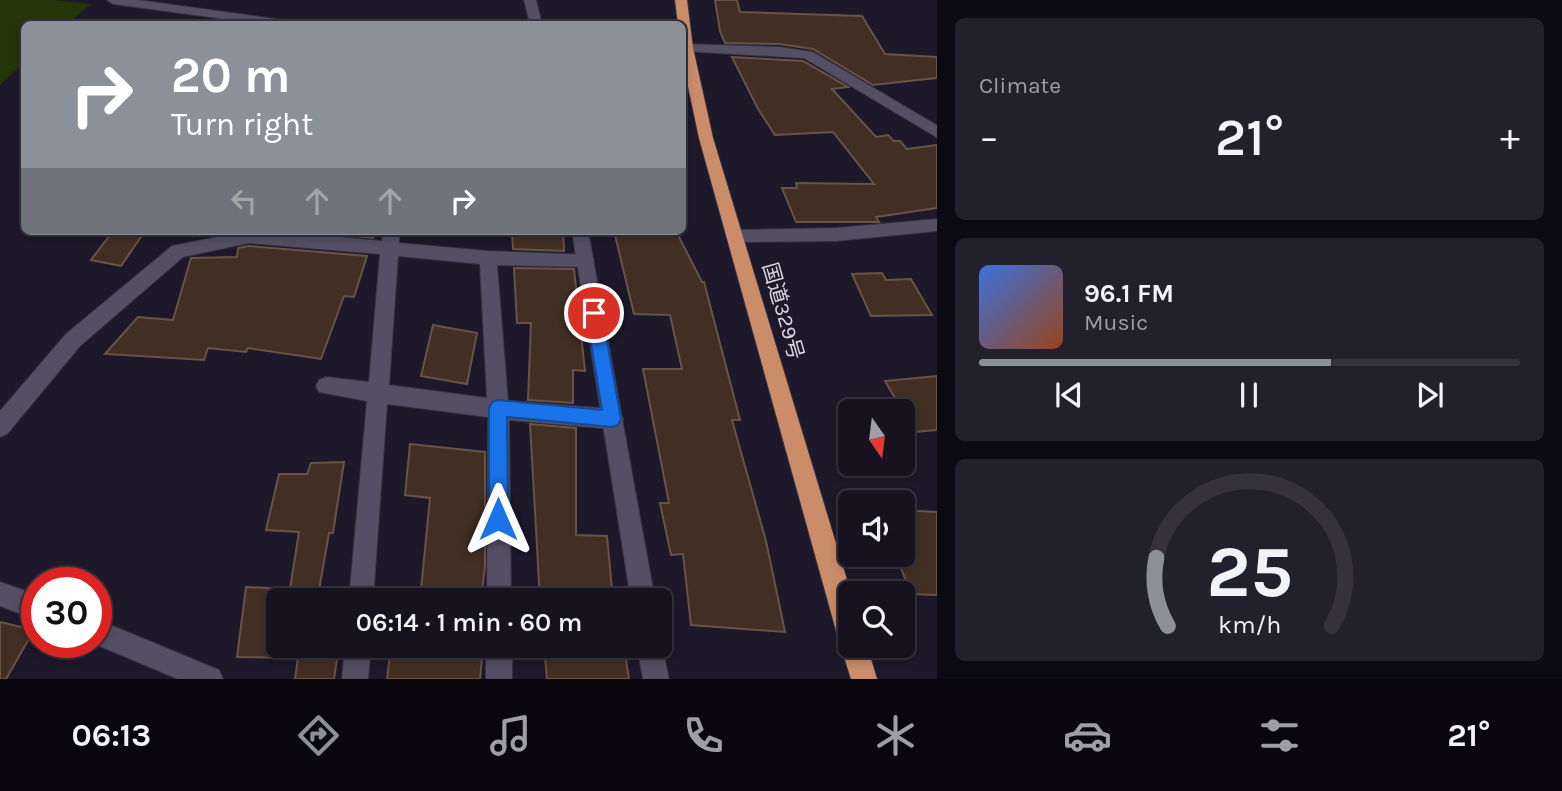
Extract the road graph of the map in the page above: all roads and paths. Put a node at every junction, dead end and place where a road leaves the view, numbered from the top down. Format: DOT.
graph roads {
  1 [pos="113,0"];
  2 [pos="530,0"];
  3 [pos="681,0"];
  4 [pos="262,21"];
  5 [pos="535,21"];
  6 [pos="684,21"];
  7 [pos="686,40"];
  8 [pos="687,48"];
  9 [pos="937,133"];
  10 [pos="937,225"];
  11 [pos="265,235"];
  12 [pos="292,235"];
  13 [pos="581,235"];
  14 [pos="734,236"];
  15 [pos="391,240"];
  16 [pos="488,258"];
  17 [pos="585,260"];
  18 [pos="326,386"];
  19 [pos="379,391"];
  20 [pos="498,408"];
  21 [pos="612,419"];
  22 [pos="0,426"];
  23 [pos="362,588"];
  24 [pos="499,588"];
  25 [pos="641,588"];
  26 [pos="838,593"];
  27 [pos="0,594"];
  28 [pos="21,602"];
  29 [pos="112,639"];
  30 [pos="357,658"];
  31 [pos="499,658"];
  32 [pos="652,658"];
  33 [pos="858,658"];
  34 [pos="210,679"];
  35 [pos="355,679"];
  36 [pos="499,679"];
  37 [pos="656,679"];
  38 [pos="864,679"];
  1 -- 4 [label="street"];
  2 -- 5 [label="street"];
  3 -- 6 [label="highway, 国道329号"];
  7 -- 8 [label="highway, 国道329号"];
  8 -- 9 [label="street"];
  8 -- 14 [label="highway, 国道329号"];
  10 -- 14 [label="street"];
  11 -- 22 [label="street"];
  12 -- 15 [label="street"];
  13 -- 17 [label="street"];
  14 -- 26 [label="highway, 国道329号"];
  15 -- 16 [label="street"];
  15 -- 19 [label="street"];
  16 -- 17 [label="street"];
  16 -- 20 [label="street"];
  17 -- 21 [label="street"];
  18 -- 19 [label="street"];
  19 -- 20 [label="street"];
  19 -- 23 [label="street"];
  20 -- 21 [label="street"];
  20 -- 24 [label="street"];
  21 -- 25 [label="street"];
  27 -- 28 [label="street"];
  29 -- 34 [label="street"];
  30 -- 35 [label="street"];
  31 -- 36 [label="street"];
  32 -- 37 [label="street"];
  33 -- 38 [label="highway"];
}
